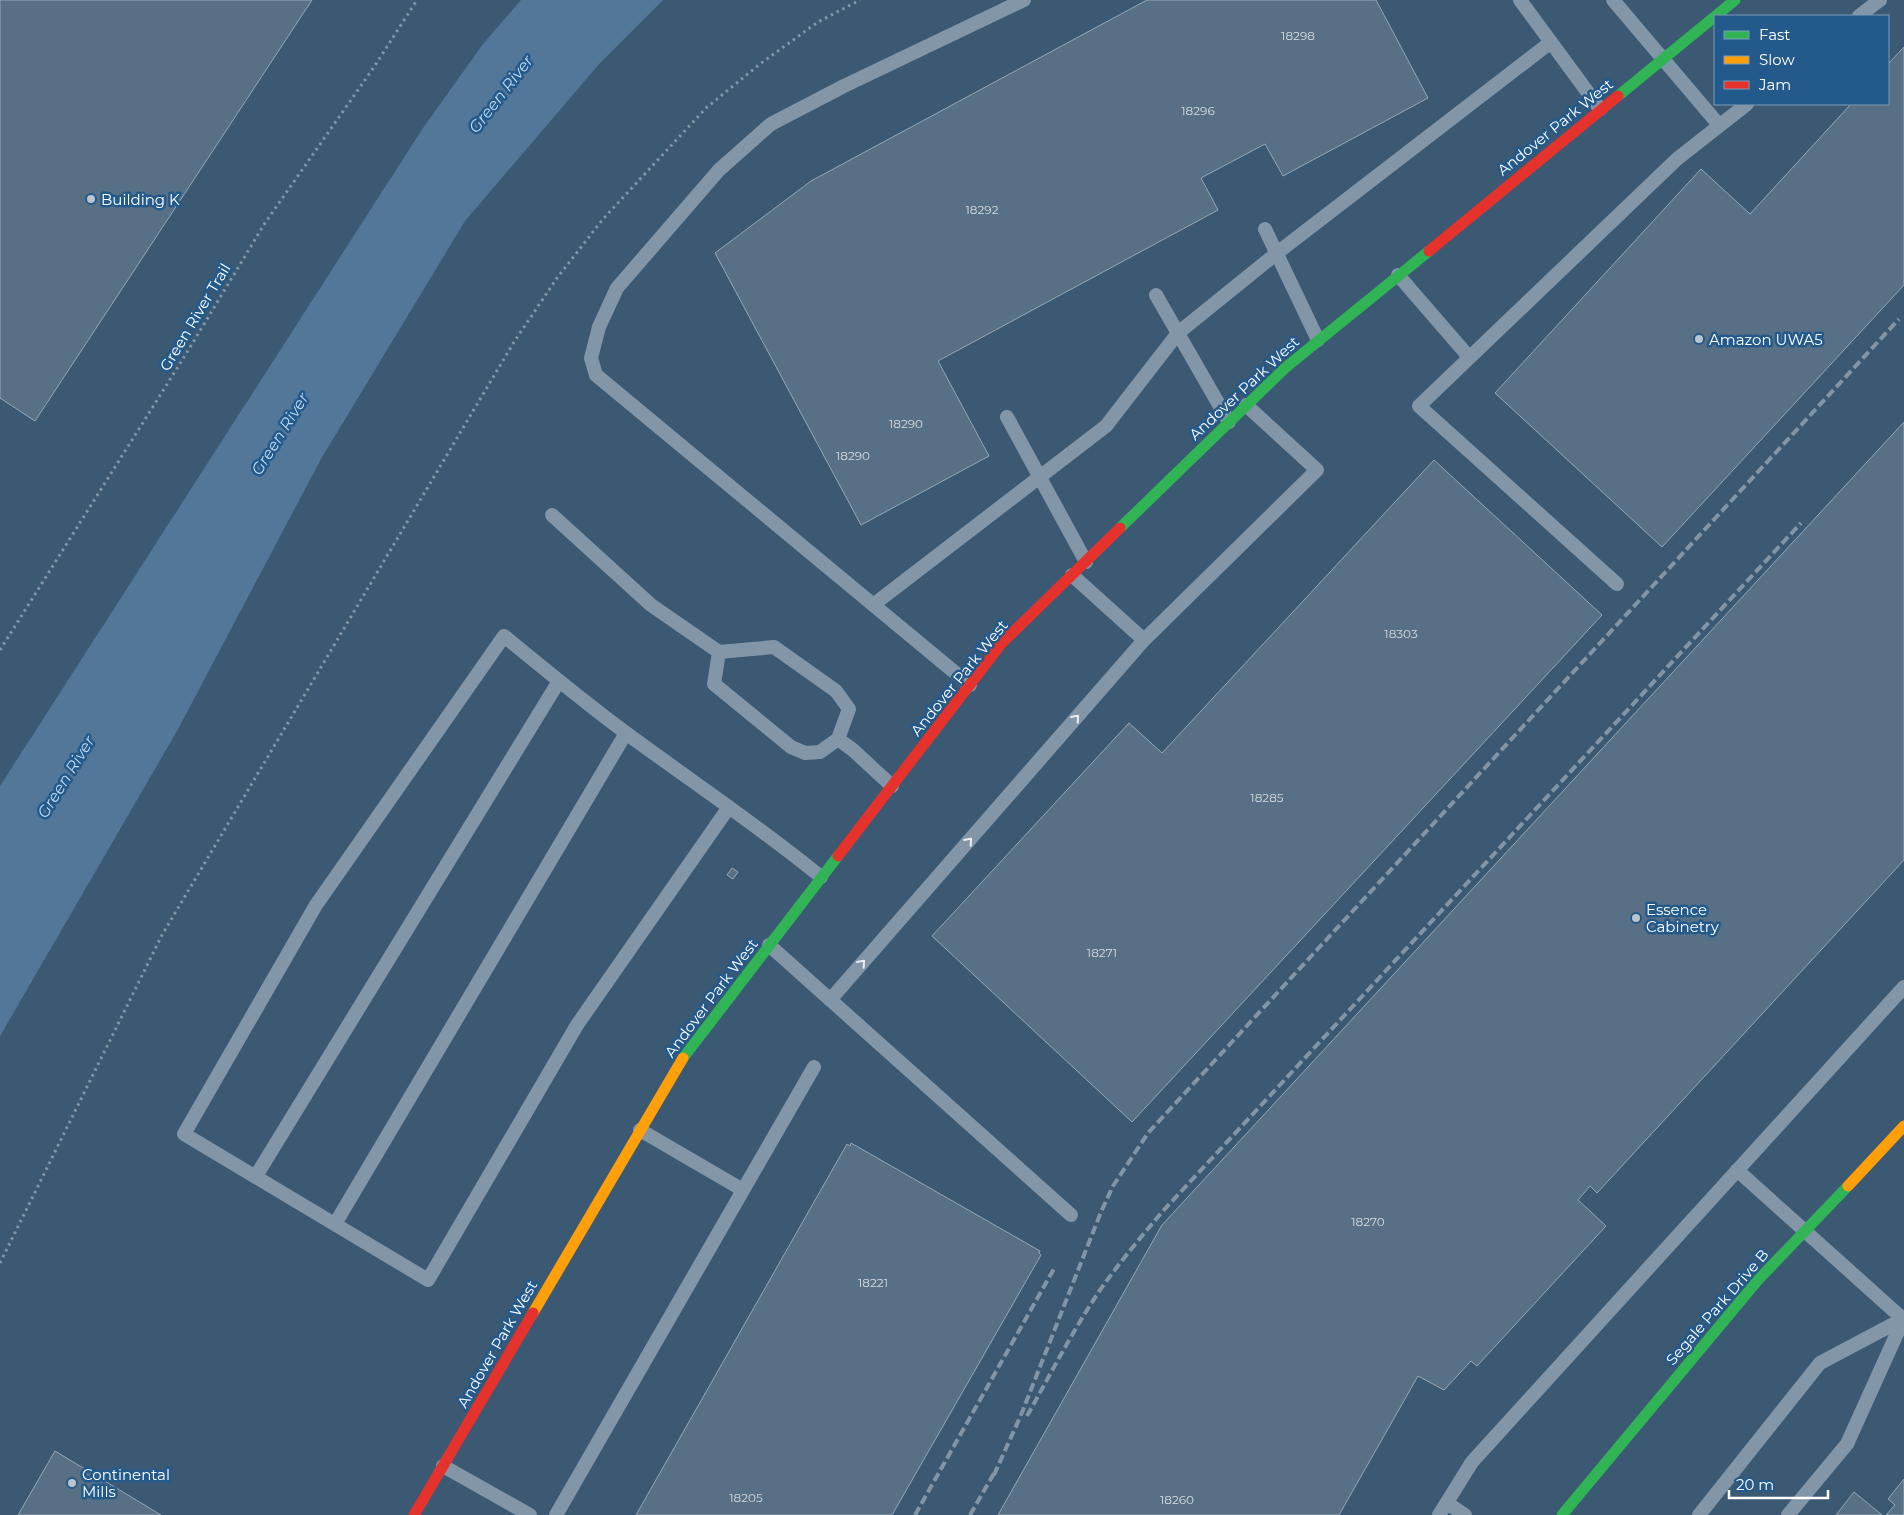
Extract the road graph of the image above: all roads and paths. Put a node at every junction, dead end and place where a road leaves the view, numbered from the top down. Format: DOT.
graph roads {
  1 [pos="417,0"];
  2 [pos="860,0"];
  3 [pos="1024,0"];
  4 [pos="1520,0"];
  5 [pos="1613,0"];
  6 [pos="1734,0"];
  7 [pos="1880,0"];
  8 [pos="1716,15"];
  9 [pos="1860,15"];
  10 [pos="1714,16"];
  11 [pos="1551,42"];
  12 [pos="1663,58"];
  13 [pos="1746,105"];
  14 [pos="1600,110"];
  15 [pos="1720,125"];
  16 [pos="1266,229"];
  17 [pos="1277,253"];
  18 [pos="1398,275"];
  19 [pos="1156,295"];
  20 [pos="1178,333"];
  21 [pos="1318,340"];
  22 [pos="1469,357"];
  23 [pos="1246,405"];
  24 [pos="1007,417"];
  25 [pos="1229,422"];
  26 [pos="1040,477"];
  27 [pos="552,516"];
  28 [pos="1086,562"];
  29 [pos="1072,575"];
  30 [pos="1617,584"];
  31 [pos="872,605"];
  32 [pos="1144,640"];
  33 [pos="0,650"];
  34 [pos="720,652"];
  35 [pos="559,681"];
  36 [pos="970,685"];
  37 [pos="626,733"];
  38 [pos="838,739"];
  39 [pos="892,786"];
  40 [pos="729,807"];
  41 [pos="821,878"];
  42 [pos="769,945"];
  43 [pos="1904,987"];
  44 [pos="830,1000"];
  45 [pos="814,1067"];
  46 [pos="1904,1126"];
  47 [pos="640,1130"];
  48 [pos="1737,1170"];
  49 [pos="256,1176"];
  50 [pos="743,1190"];
  51 [pos="1071,1215"];
  52 [pos="335,1224"];
  53 [pos="1804,1231"];
  54 [pos="0,1263"];
  55 [pos="1903,1319"];
  56 [pos="443,1466"];
  57 [pos="1443,1509"];
  58 [pos="414,1515"];
  59 [pos="530,1515"];
  60 [pos="556,1515"];
  61 [pos="1465,1515"];
  62 [pos="1562,1515"];
  63 [pos="1699,1515"];
  64 [pos="1788,1515"];
  1 -- 33 [label="path, Green River Trail"];
  2 -- 54 [label="path"];
  3 -- 31 [label="lane"];
  4 -- 11 [label="lane"];
  5 -- 12 [label="lane"];
  6 -- 8 [label="street, Andover Park West"];
  7 -- 9 [label="lane"];
  10 -- 12 [label="street, Andover Park West"];
  11 -- 14 [label="lane"];
  11 -- 17 [label="lane"];
  12 -- 14 [label="street, Andover Park West"];
  12 -- 15 [label="lane"];
  13 -- 15 [label="lane"];
  14 -- 18 [label="street, Andover Park West"];
  15 -- 22 [label="lane"];
  16 -- 17 [label="lane"];
  17 -- 20 [label="lane"];
  17 -- 21 [label="lane"];
  18 -- 21 [label="street, Andover Park West"];
  18 -- 22 [label="lane"];
  19 -- 20 [label="lane"];
  20 -- 25 [label="lane"];
  20 -- 26 [label="lane"];
  21 -- 23 [label="street, Andover Park West"];
  22 -- 30 [label="lane"];
  23 -- 25 [label="street, Andover Park West"];
  23 -- 32 [label="lane"];
  24 -- 26 [label="lane"];
  25 -- 28 [label="street, Andover Park West"];
  26 -- 28 [label="lane"];
  26 -- 31 [label="lane"];
  27 -- 34 [label="lane"];
  28 -- 29 [label="street, Andover Park West"];
  29 -- 32 [label="lane"];
  29 -- 36 [label="street, Andover Park West"];
  31 -- 36 [label="lane"];
  44 -- 32 [label="lane, one-way"];
  34 -- 38 [label="lane"];
  34 -- 38 [label="lane"];
  35 -- 37 [label="lane"];
  35 -- 49 [label="lane"];
  35 -- 49 [label="lane"];
  36 -- 39 [label="street, Andover Park West"];
  37 -- 40 [label="lane"];
  37 -- 52 [label="lane"];
  38 -- 39 [label="lane"];
  39 -- 41 [label="street, Andover Park West"];
  40 -- 41 [label="lane"];
  40 -- 52 [label="lane"];
  41 -- 42 [label="street, Andover Park West"];
  42 -- 44 [label="lane"];
  42 -- 47 [label="street, Andover Park West"];
  43 -- 48 [label="lane"];
  44 -- 51 [label="lane"];
  45 -- 50 [label="lane"];
  46 -- 53 [label="street, Segale Park Drive B"];
  47 -- 50 [label="lane"];
  47 -- 56 [label="street, Andover Park West"];
  48 -- 53 [label="lane"];
  48 -- 57 [label="lane"];
  49 -- 52 [label="lane"];
  50 -- 60 [label="lane"];
  53 -- 55 [label="lane"];
  53 -- 62 [label="street, Segale Park Drive B"];
  55 -- 63 [label="lane"];
  55 -- 64 [label="lane"];
  56 -- 58 [label="street, Andover Park West"];
  56 -- 59 [label="lane"];
  57 -- 61 [label="lane"];
}
